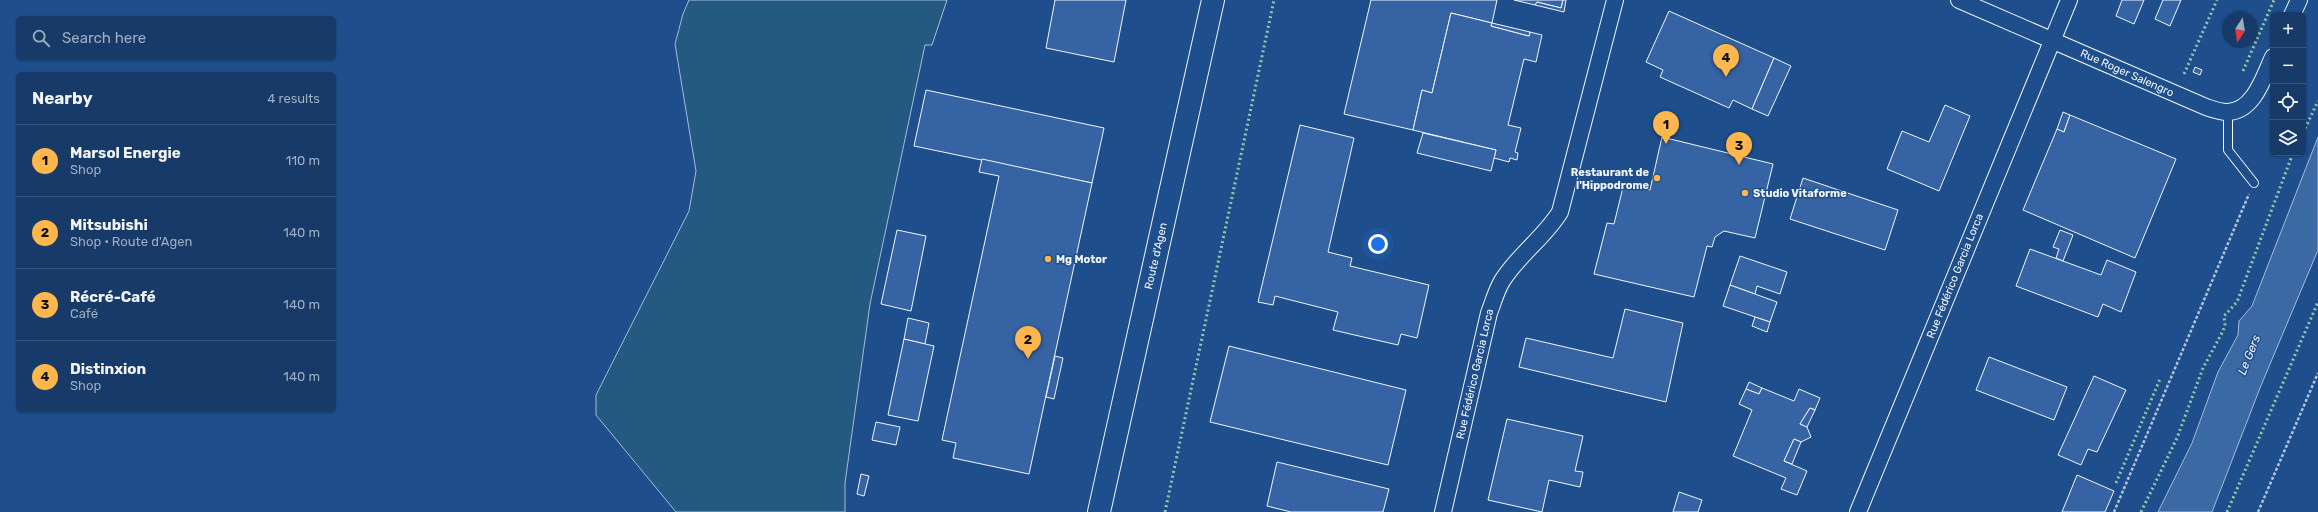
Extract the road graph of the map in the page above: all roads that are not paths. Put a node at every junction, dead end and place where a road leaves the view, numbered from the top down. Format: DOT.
graph roads {
  1 [pos="1213,0"];
  2 [pos="1615,0"];
  3 [pos="1959,0"];
  4 [pos="2069,0"];
  5 [pos="2299,0"];
  6 [pos="2293,12"];
  7 [pos="2053,41"];
  8 [pos="2270,62"];
  9 [pos="2228,112"];
  10 [pos="2254,183"];
  11 [pos="1099,512"];
  12 [pos="1443,512"];
  13 [pos="1858,512"];
  1 -- 11 [label="main road, Route d'Agen"];
  2 -- 12 [label="street, Rue Fédérico Garcia Lorca"];
  3 -- 7 [label="street, Rue Roger Salengro"];
  4 -- 7 [label="street, Rue Fédérico Garcia Lorca"];
  5 -- 6 [label="street"];
  7 -- 9 [label="street, Rue Roger Salengro"];
  7 -- 13 [label="street, Rue Fédérico Garcia Lorca"];
  8 -- 9 [label="street"];
  9 -- 10 [label="lane"];
}
